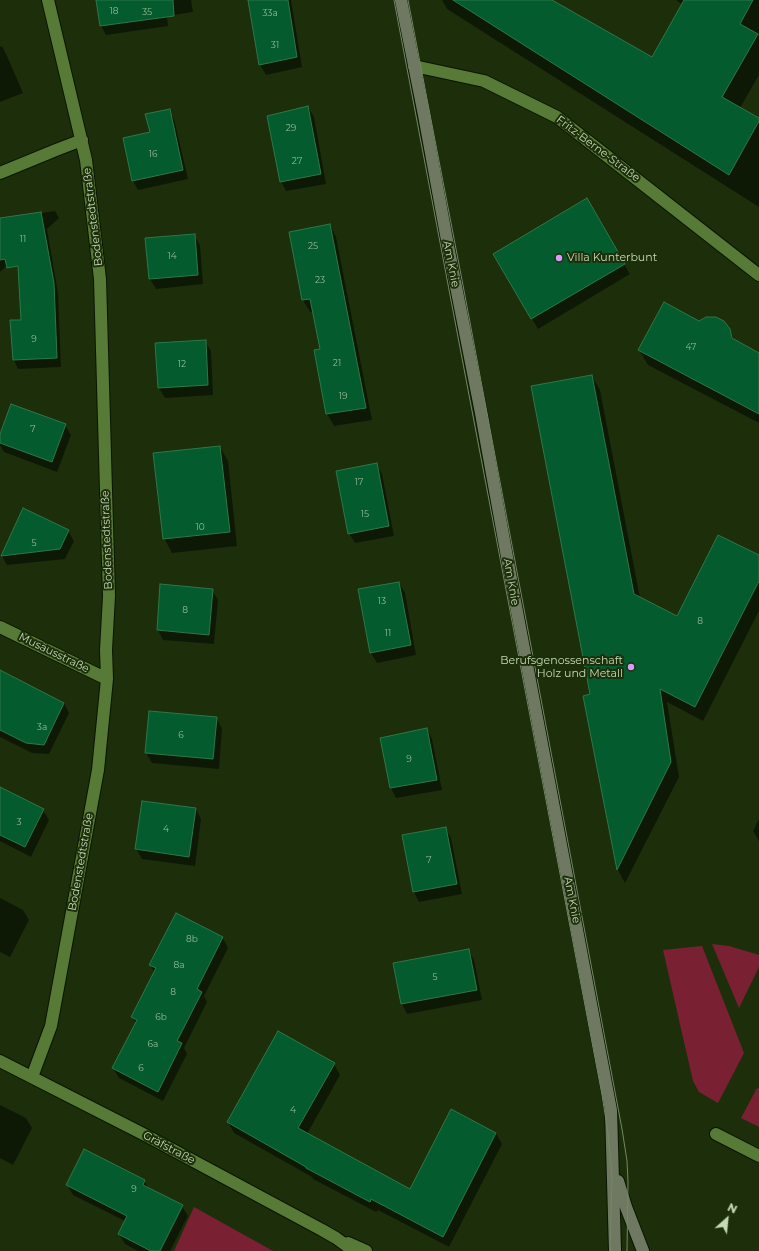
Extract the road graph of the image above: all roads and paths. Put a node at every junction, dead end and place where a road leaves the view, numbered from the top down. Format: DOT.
graph roads {
  1 [pos="48,0"];
  2 [pos="401,0"];
  3 [pos="414,66"];
  4 [pos="82,140"];
  5 [pos="0,173"];
  6 [pos="759,275"];
  7 [pos="0,626"];
  8 [pos="107,679"];
  9 [pos="0,1061"];
  10 [pos="32,1077"];
  11 [pos="716,1134"];
  12 [pos="759,1156"];
  13 [pos="613,1165"];
  14 [pos="336,1238"];
  15 [pos="354,1251"];
  16 [pos="366,1251"];
  17 [pos="615,1251"];
  18 [pos="643,1251"];
  1 -- 4 [label="street, Bodenstedtstraße"];
  2 -- 3 [label="main road, Am Knie"];
  3 -- 6 [label="street, Fritz-Berne-Straße"];
  3 -- 13 [label="main road, Am Knie"];
  4 -- 5 [label="street"];
  4 -- 8 [label="street, Bodenstedtstraße"];
  7 -- 8 [label="street, Musäusstraße"];
  8 -- 10 [label="street, Bodenstedtstraße"];
  9 -- 10 [label="street, Gräfstraße"];
  10 -- 14 [label="street, Gräfstraße"];
  11 -- 12 [label="street"];
  13 -- 17 [label="main road, Am Knie"];
  13 -- 18 [label="main road, Am Knie"];
  14 -- 15 [label="street, Gräfstraße"];
  14 -- 16 [label="street, Gräfstraße"];
}
